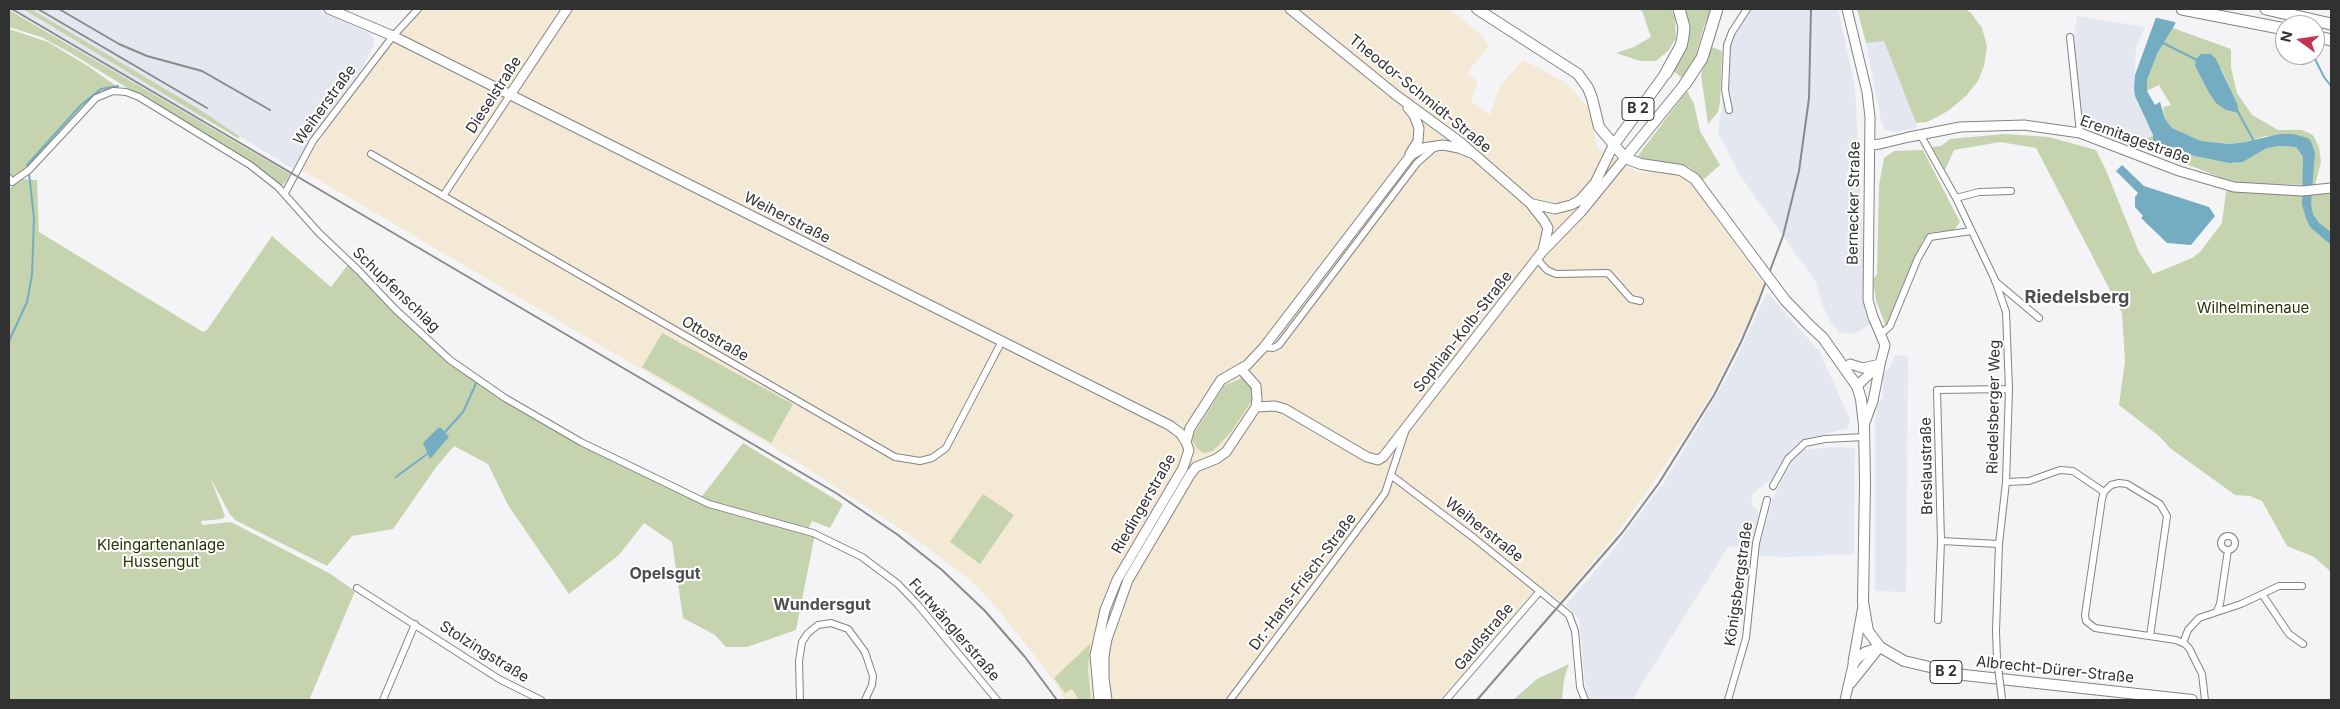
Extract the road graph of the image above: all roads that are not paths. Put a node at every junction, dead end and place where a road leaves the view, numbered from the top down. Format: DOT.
graph roads {
  1 [pos="329,9"];
  2 [pos="418,9"];
  3 [pos="567,9"];
  4 [pos="1290,9"];
  5 [pos="1476,9"];
  6 [pos="1680,9"];
  7 [pos="1717,9"];
  8 [pos="1747,9"];
  9 [pos="1847,9"];
  10 [pos="2182,9"];
  11 [pos="2266,9"];
  12 [pos="2331,24"];
  13 [pos="2275,27"];
  14 [pos="393,36"];
  15 [pos="2070,37"];
  16 [pos="1666,73"];
  17 [pos="1685,84"];
  18 [pos="510,95"];
  19 [pos="1396,95"];
  20 [pos="1728,110"];
  21 [pos="2080,133"];
  22 [pos="1920,134"];
  23 [pos="1870,144"];
  24 [pos="1438,145"];
  25 [pos="1613,146"];
  26 [pos="1471,153"];
  27 [pos="371,154"];
  28 [pos="1625,158"];
  29 [pos="1406,160"];
  30 [pos="9,178"];
  31 [pos="2331,188"];
  32 [pos="2011,191"];
  33 [pos="285,193"];
  34 [pos="444,196"];
  35 [pos="1956,198"];
  36 [pos="1530,203"];
  37 [pos="1971,231"];
  38 [pos="1540,256"];
  39 [pos="1994,280"];
  40 [pos="1640,301"];
  41 [pos="2039,318"];
  42 [pos="1881,334"];
  43 [pos="1002,342"];
  44 [pos="1264,348"];
  45 [pos="1850,364"];
  46 [pos="1880,364"];
  47 [pos="1241,369"];
  48 [pos="1857,386"];
  49 [pos="2009,389"];
  50 [pos="1256,407"];
  51 [pos="1197,417"];
  52 [pos="1410,422"];
  53 [pos="1169,425"];
  54 [pos="1864,425"];
  55 [pos="1864,437"];
  56 [pos="1188,446"];
  57 [pos="1206,462"];
  58 [pos="1183,468"];
  59 [pos="1392,476"];
  60 [pos="2006,482"];
  61 [pos="1773,486"];
  62 [pos="2104,492"];
  63 [pos="1767,500"];
  64 [pos="1151,522"];
  65 [pos="813,533"];
  66 [pos="1941,541"];
  67 [pos="1150,542"];
  68 [pos="1999,544"];
  69 [pos="2228,550"];
  70 [pos="2302,586"];
  71 [pos="357,588"];
  72 [pos="1540,590"];
  73 [pos="2262,594"];
  74 [pos="1864,602"];
  75 [pos="2217,611"];
  76 [pos="1938,620"];
  77 [pos="416,624"];
  78 [pos="2150,636"];
  79 [pos="2183,644"];
  80 [pos="2303,644"];
  81 [pos="1880,648"];
  82 [pos="1853,665"];
  83 [pos="1849,685"];
  84 [pos="383,700"];
  85 [pos="539,700"];
  86 [pos="800,700"];
  87 [pos="865,700"];
  88 [pos="997,700"];
  89 [pos="1099,700"];
  90 [pos="1107,700"];
  91 [pos="1230,700"];
  92 [pos="1446,700"];
  93 [pos="1585,700"];
  94 [pos="1728,700"];
  95 [pos="1845,700"];
  96 [pos="2002,700"];
  97 [pos="2192,700"];
  98 [pos="2205,700"];
  1 -- 14 [label="street, Weiherstraße"];
  2 -- 14 [label="street, Weiherstraße"];
  3 -- 18 [label="street, Dieselstraße"];
  4 -- 19 [label="street, Theodor-Schmidt-Straße"];
  5 -- 25 [label="main road, B 2"];
  6 -- 16 [label="highway"];
  7 -- 17 [label="highway"];
  8 -- 20 [label="street"];
  9 -- 23 [label="street, Bernecker Straße"];
  10 -- 13 [label="highway"];
  11 -- 12 [label="highway"];
  14 -- 18 [label="street, Weiherstraße"];
  14 -- 33 [label="street, Weiherstraße"];
  15 -- 21 [label="street"];
  16 -- 25 [label="main road, B 2"];
  17 -- 28 [label="main road, B 2"];
  18 -- 34 [label="street, Dieselstraße"];
  18 -- 43 [label="street, Weiherstraße"];
  19 -- 26 [label="street, Theodor-Schmidt-Straße"];
  19 -- 29 [label="street"];
  21 -- 22 [label="street, Eremitagestraße"];
  21 -- 31 [label="street, Eremitagestraße"];
  22 -- 23 [label="street, Eremitagestraße"];
  22 -- 35 [label="street, Riedelsberger Weg"];
  23 -- 42 [label="street, Bernecker Straße"];
  24 -- 26 [label="street"];
  24 -- 29 [label="street, Riedingerstraße"];
  24 -- 44 [label="street, Riedingerstraße"];
  25 -- 28 [label="main road, B 2"];
  25 -- 36 [label="street"];
  26 -- 36 [label="street, Theodor-Schmidt-Straße"];
  27 -- 34 [label="street, Ottostraße"];
  28 -- 38 [label="street, Sophian-Kolb-Straße"];
  28 -- 48 [label="main road, B 2, bridge"];
  29 -- 44 [label="street, Riedingerstraße"];
  30 -- 33 [label="street, Schupfenschlag"];
  32 -- 35 [label="street"];
  33 -- 65 [label="street, Schupfenschlag"];
  34 -- 43 [label="street, Ottostraße"];
  35 -- 37 [label="street, Riedelsberger Weg"];
  36 -- 38 [label="street, Theodor-Schmidt-Straße"];
  37 -- 39 [label="street, Riedelsberger Weg"];
  37 -- 42 [label="street"];
  38 -- 40 [label="street"];
  38 -- 52 [label="street, Sophian-Kolb-Straße"];
  39 -- 41 [label="street"];
  39 -- 49 [label="street, Riedelsberger Weg"];
  42 -- 46 [label="street, Bernecker Straße"];
  43 -- 53 [label="street, Weiherstraße"];
  44 -- 47 [label="street, Riedingerstraße"];
  45 -- 46 [label="street"];
  46 -- 48 [label="street"];
  46 -- 54 [label="street, Bernecker Straße"];
  47 -- 50 [label="street"];
  47 -- 51 [label="street, Riedingerstraße"];
  48 -- 54 [label="main road, B 2"];
  49 -- 60 [label="street, Riedelsberger Weg"];
  49 -- 66 [label="street, Breslaustraße"];
  50 -- 52 [label="street"];
  50 -- 57 [label="street, Riedingerstraße"];
  51 -- 53 [label="street"];
  51 -- 56 [label="street, Riedingerstraße"];
  52 -- 59 [label="street"];
  53 -- 56 [label="street"];
  53 -- 58 [label="street"];
  54 -- 55 [label="main road, B 2"];
  55 -- 61 [label="street"];
  55 -- 74 [label="main road, B 2"];
  56 -- 57 [label="street"];
  56 -- 58 [label="street, Riedingerstraße"];
  57 -- 67 [label="street, Riedingerstraße"];
  58 -- 64 [label="street, Riedingerstraße"];
  59 -- 72 [label="street, Weiherstraße"];
  59 -- 91 [label="street, Dr.-Hans-Frisch-Straße"];
  60 -- 62 [label="street"];
  60 -- 68 [label="street, Riedelsberger Weg"];
  62 -- 78 [label="street"];
  62 -- 78 [label="street"];
  63 -- 94 [label="street, Königsbergstraße"];
  64 -- 67 [label="street"];
  64 -- 89 [label="street, Riedingerstraße"];
  65 -- 88 [label="street, Furtwänglerstraße"];
  66 -- 68 [label="street"];
  66 -- 76 [label="street, Breslaustraße"];
  67 -- 90 [label="street, Riedingerstraße"];
  68 -- 96 [label="street, Riedelsberger Weg, bridge"];
  69 -- 75 [label="street"];
  70 -- 73 [label="street"];
  71 -- 77 [label="street, Stolzingstraße"];
  72 -- 92 [label="street, Gaußstraße"];
  72 -- 93 [label="street, Weiherstraße"];
  73 -- 75 [label="street"];
  73 -- 80 [label="street"];
  74 -- 81 [label="main road, Albrecht-Dürer-Straße / B 2"];
  74 -- 82 [label="street"];
  75 -- 79 [label="street"];
  77 -- 84 [label="street, Stolzingstraße"];
  77 -- 85 [label="street, Stolzingstraße"];
  78 -- 79 [label="street"];
  79 -- 98 [label="street"];
  81 -- 82 [label="street"];
  81 -- 83 [label="street"];
  81 -- 97 [label="main road, Albrecht-Dürer-Straße / B 2"];
  82 -- 83 [label="street"];
  83 -- 95 [label="street"];
  86 -- 87 [label="street"];
}
